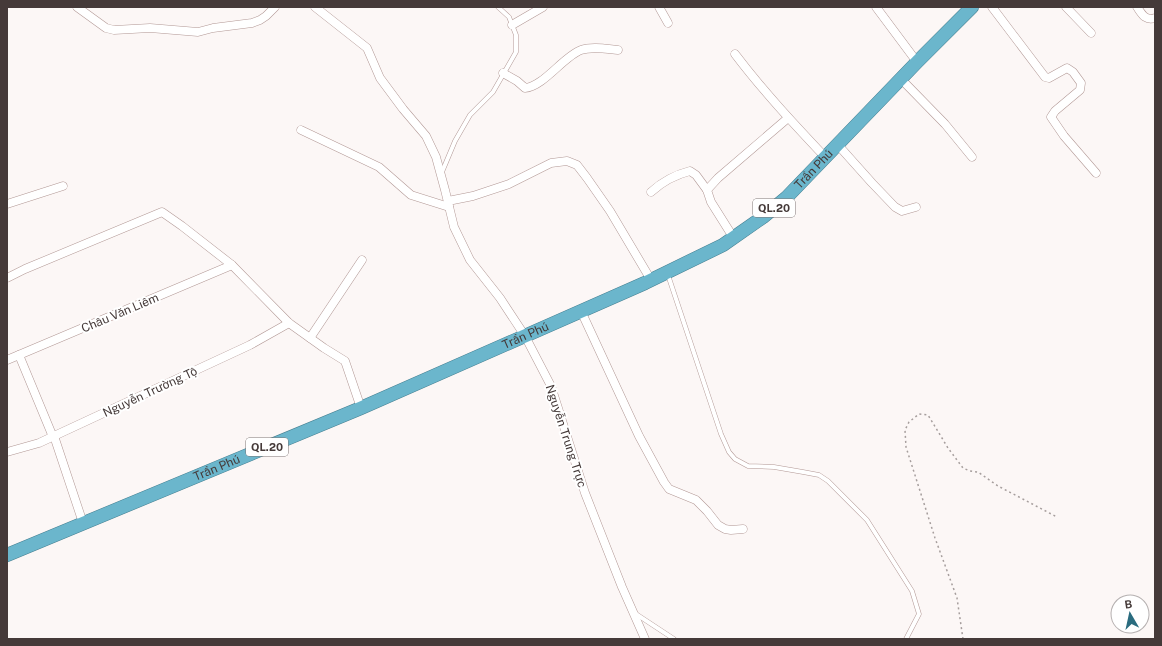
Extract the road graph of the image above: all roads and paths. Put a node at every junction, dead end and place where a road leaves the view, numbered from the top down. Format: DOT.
graph roads {
  1 [pos="77,7"];
  2 [pos="275,7"];
  3 [pos="315,7"];
  4 [pos="498,7"];
  5 [pos="544,7"];
  6 [pos="659,7"];
  7 [pos="876,7"];
  8 [pos="972,7"];
  9 [pos="992,7"];
  10 [pos="1066,7"];
  11 [pos="1137,7"];
  12 [pos="1155,18"];
  13 [pos="668,23"];
  14 [pos="512,25"];
  15 [pos="1092,33"];
  16 [pos="618,50"];
  17 [pos="735,54"];
  18 [pos="917,62"];
  19 [pos="503,73"];
  20 [pos="901,79"];
  21 [pos="788,118"];
  22 [pos="301,130"];
  23 [pos="838,145"];
  24 [pos="972,157"];
  25 [pos="825,158"];
  26 [pos="1096,173"];
  27 [pos="441,174"];
  28 [pos="63,186"];
  29 [pos="707,190"];
  30 [pos="651,192"];
  31 [pos="7,204"];
  32 [pos="449,204"];
  33 [pos="916,207"];
  34 [pos="733,237"];
  35 [pos="362,260"];
  36 [pos="232,265"];
  37 [pos="667,272"];
  38 [pos="7,278"];
  39 [pos="651,280"];
  40 [pos="581,311"];
  41 [pos="289,323"];
  42 [pos="524,336"];
  43 [pos="310,338"];
  44 [pos="19,355"];
  45 [pos="7,360"];
  46 [pos="361,408"];
  47 [pos="54,437"];
  48 [pos="7,452"];
  49 [pos="1057,517"];
  50 [pos="83,523"];
  51 [pos="743,529"];
  52 [pos="7,555"];
  53 [pos="632,612"];
  54 [pos="644,639"];
  55 [pos="674,639"];
  56 [pos="906,639"];
  57 [pos="963,639"];
  1 -- 2 [label="street"];
  3 -- 27 [label="street, Nguyễn Trung Trực"];
  4 -- 14 [label="lane"];
  5 -- 14 [label="street"];
  6 -- 13 [label="street"];
  7 -- 18 [label="street"];
  8 -- 18 [label="highway, Trần Phú / QL.20"];
  9 -- 26 [label="street"];
  10 -- 15 [label="street"];
  11 -- 12 [label="street"];
  14 -- 19 [label="lane"];
  16 -- 19 [label="street"];
  17 -- 21 [label="street"];
  18 -- 20 [label="highway, Trần Phú / QL.20"];
  19 -- 27 [label="lane"];
  20 -- 23 [label="highway, Trần Phú / QL.20"];
  20 -- 24 [label="street"];
  21 -- 25 [label="street"];
  21 -- 29 [label="street"];
  22 -- 32 [label="street"];
  23 -- 25 [label="highway, Trần Phú / QL.20"];
  23 -- 33 [label="street"];
  25 -- 34 [label="highway, Trần Phú / QL.20"];
  27 -- 32 [label="street, Nguyễn Trung Trực"];
  28 -- 31 [label="street"];
  29 -- 30 [label="street"];
  29 -- 34 [label="street"];
  32 -- 39 [label="street"];
  32 -- 42 [label="street, Nguyễn Trung Trực"];
  34 -- 37 [label="highway, Trần Phú / QL.20"];
  35 -- 43 [label="street"];
  36 -- 38 [label="street"];
  36 -- 41 [label="street"];
  36 -- 44 [label="street, Châu Văn Liêm"];
  37 -- 39 [label="highway, Trần Phú / QL.20"];
  37 -- 56 [label="lane"];
  39 -- 40 [label="highway, Trần Phú / QL.20"];
  40 -- 42 [label="highway, Trần Phú / QL.20"];
  40 -- 51 [label="street"];
  41 -- 43 [label="street"];
  41 -- 47 [label="street, Nguyễn Trường Tộ"];
  42 -- 46 [label="highway, Trần Phú / QL.20"];
  42 -- 53 [label="street, Nguyễn Trung Trực"];
  43 -- 46 [label="street"];
  44 -- 45 [label="street, Châu Văn Liêm"];
  44 -- 47 [label="street"];
  46 -- 50 [label="highway, Trần Phú / QL.20"];
  47 -- 48 [label="street, Nguyễn Trường Tộ"];
  47 -- 50 [label="street"];
  49 -- 57 [label="path"];
  50 -- 52 [label="highway, Trần Phú / QL.20"];
  53 -- 54 [label="street, Nguyễn Trung Trực"];
  53 -- 55 [label="lane"];
}
